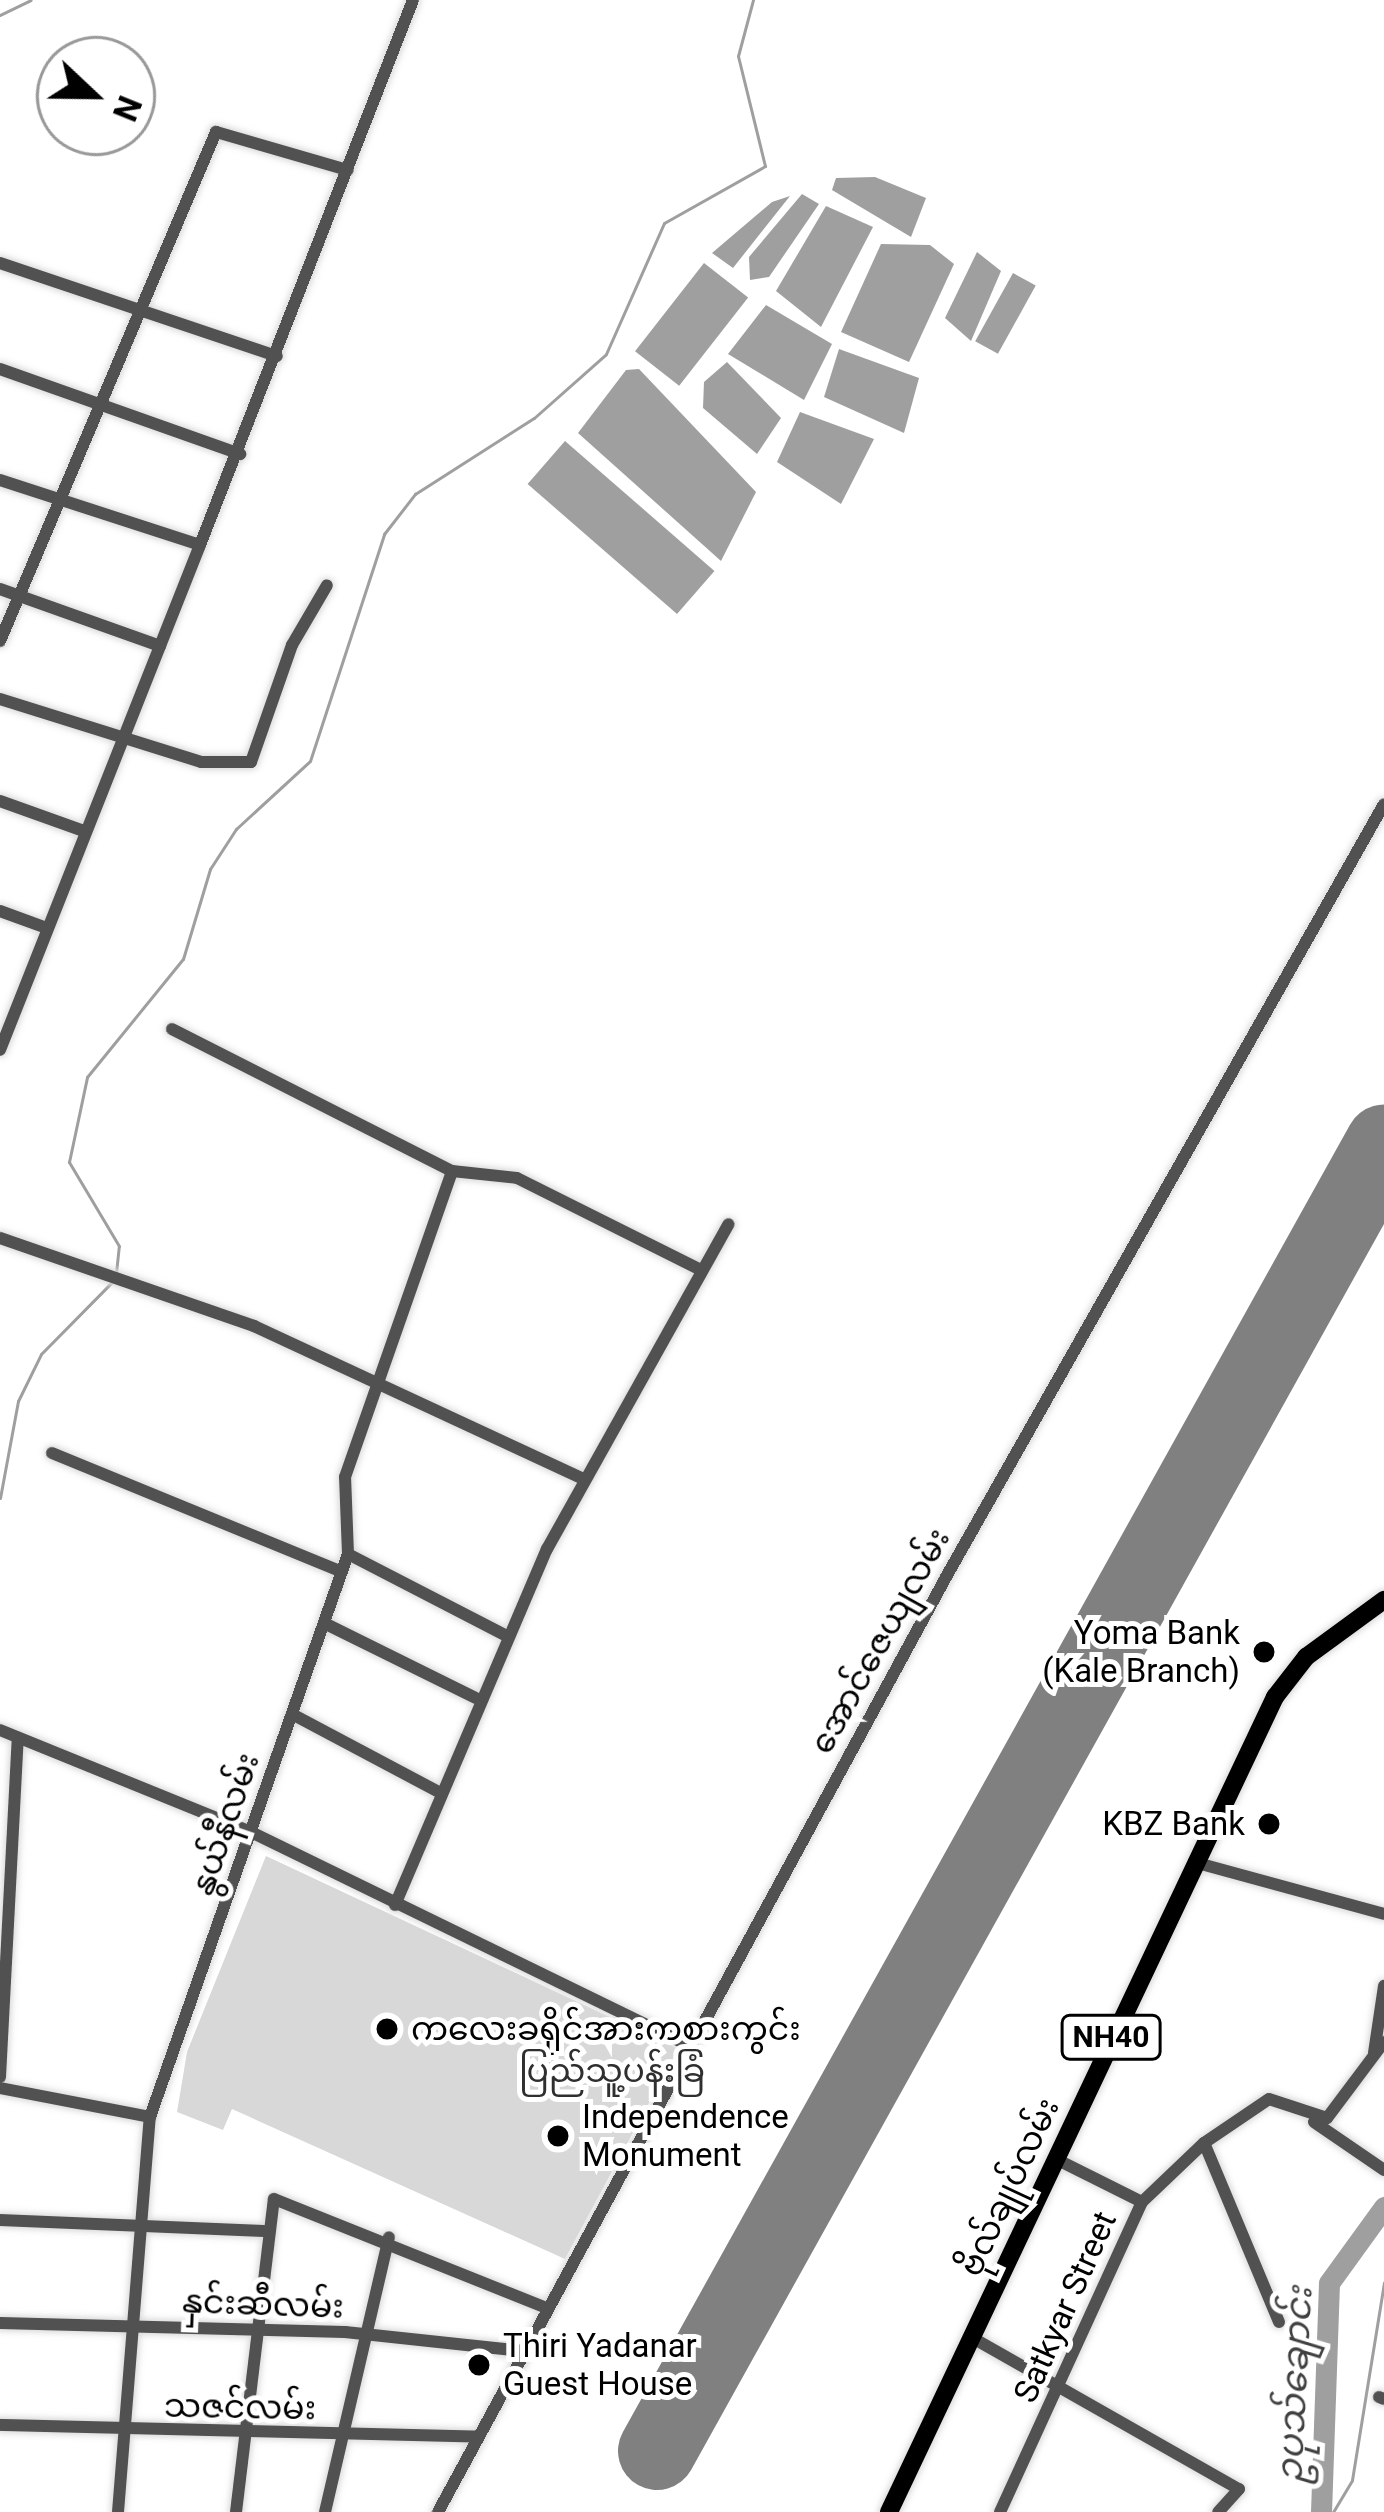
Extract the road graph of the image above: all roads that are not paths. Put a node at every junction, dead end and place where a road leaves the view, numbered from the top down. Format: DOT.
graph roads {
  1 [pos="413,0"];
  2 [pos="348,170"];
  3 [pos="0,262"];
  4 [pos="146,311"];
  5 [pos="278,356"];
  6 [pos="0,369"];
  7 [pos="104,408"];
  8 [pos="240,454"];
  9 [pos="0,481"];
  10 [pos="62,500"];
  11 [pos="200,545"];
  12 [pos="327,585"];
  13 [pos="0,589"];
  14 [pos="20,596"];
  15 [pos="0,641"];
  16 [pos="160,646"];
  17 [pos="0,699"];
  18 [pos="121,740"];
  19 [pos="0,800"];
  20 [pos="1384,804"];
  21 [pos="84,831"];
  22 [pos="0,910"];
  23 [pos="47,928"];
  24 [pos="5,1023"];
  25 [pos="172,1029"];
  26 [pos="0,1050"];
  27 [pos="452,1171"];
  28 [pos="729,1224"];
  29 [pos="0,1238"];
  30 [pos="701,1270"];
  31 [pos="382,1382"];
  32 [pos="52,1453"];
  33 [pos="582,1478"];
  34 [pos="349,1554"];
  35 [pos="340,1571"];
  36 [pos="1384,1600"];
  37 [pos="324,1623"];
  38 [pos="507,1636"];
  39 [pos="476,1699"];
  40 [pos="292,1714"];
  41 [pos="0,1730"];
  42 [pos="18,1738"];
  43 [pos="437,1791"];
  44 [pos="251,1832"];
  45 [pos="1194,1862"];
  46 [pos="395,1905"];
  47 [pos="1384,1914"];
  48 [pos="1384,1986"];
  49 [pos="1384,2042"];
  50 [pos="688,2044"];
  51 [pos="1374,2055"];
  52 [pos="0,2077"];
  53 [pos="0,2088"];
  54 [pos="150,2117"];
  55 [pos="1314,2122"];
  56 [pos="1204,2144"];
  57 [pos="1056,2159"];
  58 [pos="1384,2170"];
  59 [pos="1142,2202"];
  60 [pos="0,2220"];
  61 [pos="140,2228"];
  62 [pos="263,2231"];
  63 [pos="389,2237"];
  64 [pos="546,2308"];
  65 [pos="1279,2322"];
  66 [pos="0,2323"];
  67 [pos="130,2327"];
  68 [pos="252,2330"];
  69 [pos="368,2335"];
  70 [pos="971,2337"];
  71 [pos="523,2350"];
  72 [pos="1061,2381"];
  73 [pos="0,2426"];
  74 [pos="122,2431"];
  75 [pos="244,2435"];
  76 [pos="345,2436"];
  77 [pos="478,2437"];
  78 [pos="118,2512"];
  79 [pos="236,2512"];
  80 [pos="325,2512"];
  81 [pos="438,2512"];
  82 [pos="889,2512"];
  83 [pos="1000,2512"];
  84 [pos="1218,2512"];
  1 -- 2 [label="street"];
  2 -- 4 [label="street"];
  2 -- 5 [label="street"];
  3 -- 4 [label="street"];
  4 -- 5 [label="street"];
  4 -- 7 [label="street"];
  5 -- 8 [label="street"];
  6 -- 7 [label="street"];
  7 -- 8 [label="street"];
  7 -- 10 [label="street"];
  8 -- 11 [label="street"];
  9 -- 10 [label="street"];
  10 -- 11 [label="street"];
  10 -- 14 [label="street"];
  11 -- 16 [label="street"];
  12 -- 18 [label="street"];
  13 -- 14 [label="street"];
  14 -- 15 [label="street"];
  14 -- 16 [label="street"];
  16 -- 18 [label="street"];
  17 -- 18 [label="street"];
  18 -- 21 [label="street"];
  19 -- 21 [label="street"];
  20 -- 50 [label="street, အောင်ဇေယျလမ်း"];
  21 -- 23 [label="street"];
  22 -- 23 [label="street"];
  23 -- 24 [label="street"];
  24 -- 26 [label="street"];
  25 -- 27 [label="street"];
  27 -- 30 [label="street"];
  27 -- 31 [label="street"];
  28 -- 30 [label="street"];
  29 -- 31 [label="street"];
  30 -- 33 [label="street"];
  31 -- 33 [label="street"];
  31 -- 34 [label="street"];
  32 -- 35 [label="street"];
  33 -- 38 [label="street"];
  34 -- 35 [label="street, နွယ်နီလမ်း"];
  34 -- 38 [label="street"];
  35 -- 37 [label="street, နွယ်နီလမ်း"];
  36 -- 45 [label="highway, ဗိုလ်ချုပ်လမ်း / NH40"];
  37 -- 39 [label="street"];
  37 -- 40 [label="street, နွယ်နီလမ်း"];
  38 -- 39 [label="street"];
  39 -- 43 [label="street"];
  40 -- 43 [label="street"];
  40 -- 44 [label="street, နွယ်နီလမ်း"];
  41 -- 42 [label="street"];
  42 -- 44 [label="street"];
  42 -- 52 [label="street"];
  43 -- 46 [label="street"];
  44 -- 46 [label="street"];
  44 -- 54 [label="street, နွယ်နီလမ်း"];
  45 -- 47 [label="street"];
  45 -- 57 [label="highway, ဗိုလ်ချုပ်လမ်း / NH40"];
  46 -- 50 [label="street"];
  48 -- 51 [label="street"];
  49 -- 51 [label="street"];
  50 -- 64 [label="street, အောင်ဇေယျလမ်း"];
  51 -- 55 [label="street"];
  53 -- 54 [label="street"];
  54 -- 61 [label="street, နွယ်နီလမ်း"];
  55 -- 56 [label="street, Satkyar Street"];
  55 -- 58 [label="street"];
  56 -- 59 [label="street, Satkyar Street"];
  56 -- 65 [label="street"];
  57 -- 59 [label="street"];
  57 -- 70 [label="highway, ဗိုလ်ချုပ်လမ်း / NH40"];
  59 -- 72 [label="street, Satkyar Street"];
  60 -- 61 [label="street"];
  61 -- 62 [label="street"];
  61 -- 67 [label="street, နွယ်နီလမ်း"];
  62 -- 63 [label="street"];
  62 -- 68 [label="street"];
  63 -- 64 [label="street"];
  63 -- 69 [label="street"];
  64 -- 71 [label="street, အောင်ဇေယျလမ်း"];
  66 -- 67 [label="street, နှင်းဆီလမ်း"];
  67 -- 68 [label="street, နှင်းဆီလမ်း"];
  67 -- 74 [label="street, နွယ်နီလမ်း"];
  68 -- 69 [label="street, နှင်းဆီလမ်း"];
  68 -- 75 [label="street"];
  69 -- 71 [label="street, နှင်းဆီလမ်း"];
  69 -- 76 [label="street"];
  70 -- 72 [label="street"];
  70 -- 82 [label="highway, ဗိုလ်ချုပ်လမ်း / NH40"];
  71 -- 77 [label="street, အောင်ဇေယျလမ်း"];
  72 -- 83 [label="street, Satkyar Street"];
  72 -- 84 [label="street"];
  73 -- 74 [label="street, သဇင်လမ်း"];
  74 -- 75 [label="street, သဇင်လမ်း"];
  74 -- 78 [label="street, နွယ်နီလမ်း"];
  75 -- 76 [label="street, သဇင်လမ်း"];
  75 -- 79 [label="street"];
  76 -- 77 [label="street, သဇင်လမ်း"];
  76 -- 80 [label="street"];
  77 -- 81 [label="street, အောင်ဇေယျလမ်း"];
}
